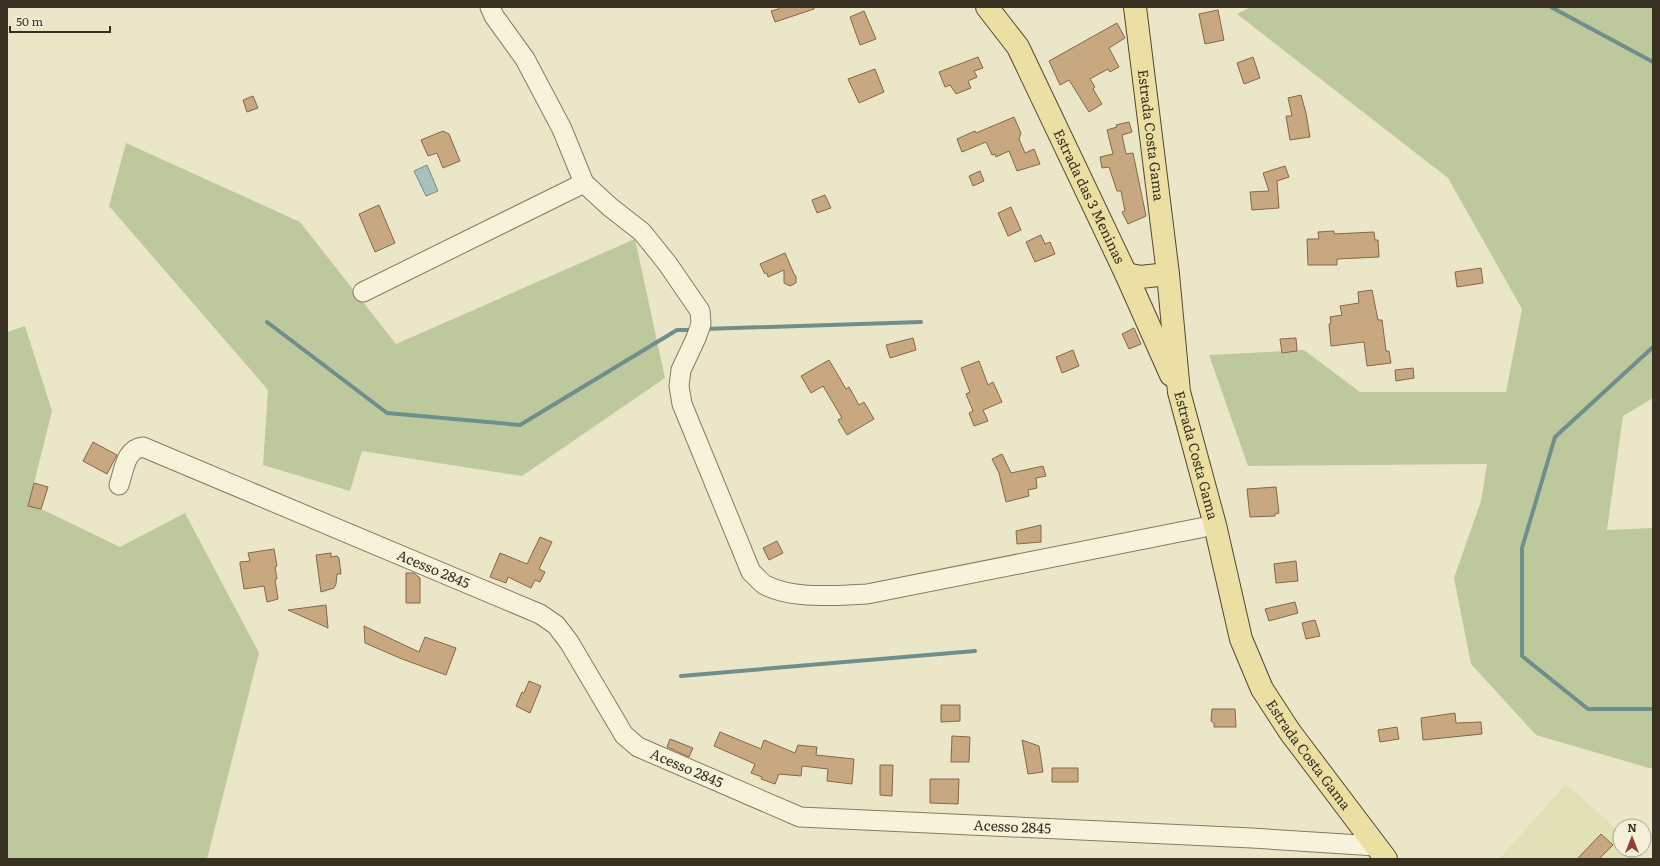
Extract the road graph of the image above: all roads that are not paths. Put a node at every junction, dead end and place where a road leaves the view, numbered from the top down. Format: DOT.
graph roads {
  1 [pos="490,7"];
  2 [pos="987,7"];
  3 [pos="1135,7"];
  4 [pos="584,183"];
  5 [pos="1126,274"];
  6 [pos="1168,274"];
  7 [pos="363,292"];
  8 [pos="1179,392"];
  9 [pos="119,485"];
  10 [pos="1215,524"];
  11 [pos="1381,852"];
  1 -- 4 [label="street"];
  2 -- 5 [label="main road, Estrada das 3 Meninas"];
  3 -- 6 [label="main road, Estrada Costa Gama"];
  4 -- 7 [label="street"];
  4 -- 10 [label="street"];
  5 -- 6 [label="main road"];
  5 -- 8 [label="main road, Estrada das 3 Meninas"];
  6 -- 8 [label="main road, Estrada Costa Gama"];
  8 -- 10 [label="main road, Estrada Costa Gama"];
  9 -- 11 [label="street, Acesso 2845"];
  10 -- 11 [label="main road, Estrada Costa Gama"];
}
